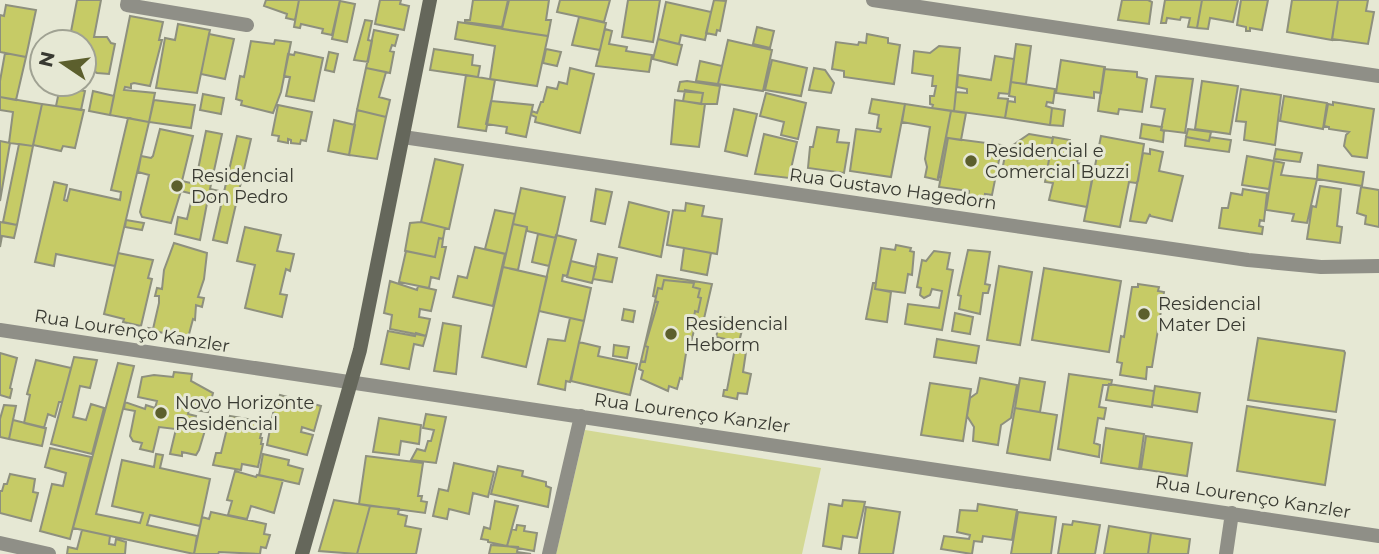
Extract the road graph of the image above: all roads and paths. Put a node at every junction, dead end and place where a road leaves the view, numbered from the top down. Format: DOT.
graph roads {
  1 [pos="128,0"];
  2 [pos="430,0"];
  3 [pos="873,0"];
  4 [pos="247,25"];
  5 [pos="1379,76"];
  6 [pos="403,137"];
  7 [pos="1379,266"];
  8 [pos="0,330"];
  9 [pos="352,383"];
  10 [pos="581,416"];
  11 [pos="1232,513"];
  12 [pos="1379,536"];
  13 [pos="0,543"];
  14 [pos="50,554"];
  15 [pos="302,554"];
  16 [pos="549,554"];
  17 [pos="1226,554"];
  1 -- 4 [label="street"];
  2 -- 6 [label="main road"];
  3 -- 5 [label="street"];
  6 -- 7 [label="street, Rua Gustavo Hagedorn"];
  6 -- 9 [label="main road"];
  8 -- 9 [label="street, Rua Lourenço Kanzler"];
  9 -- 10 [label="street, Rua Lourenço Kanzler"];
  9 -- 15 [label="main road"];
  10 -- 11 [label="street, Rua Lourenço Kanzler"];
  10 -- 16 [label="street"];
  11 -- 12 [label="street, Rua Lourenço Kanzler"];
  11 -- 17 [label="street"];
  13 -- 14 [label="street"];
}
